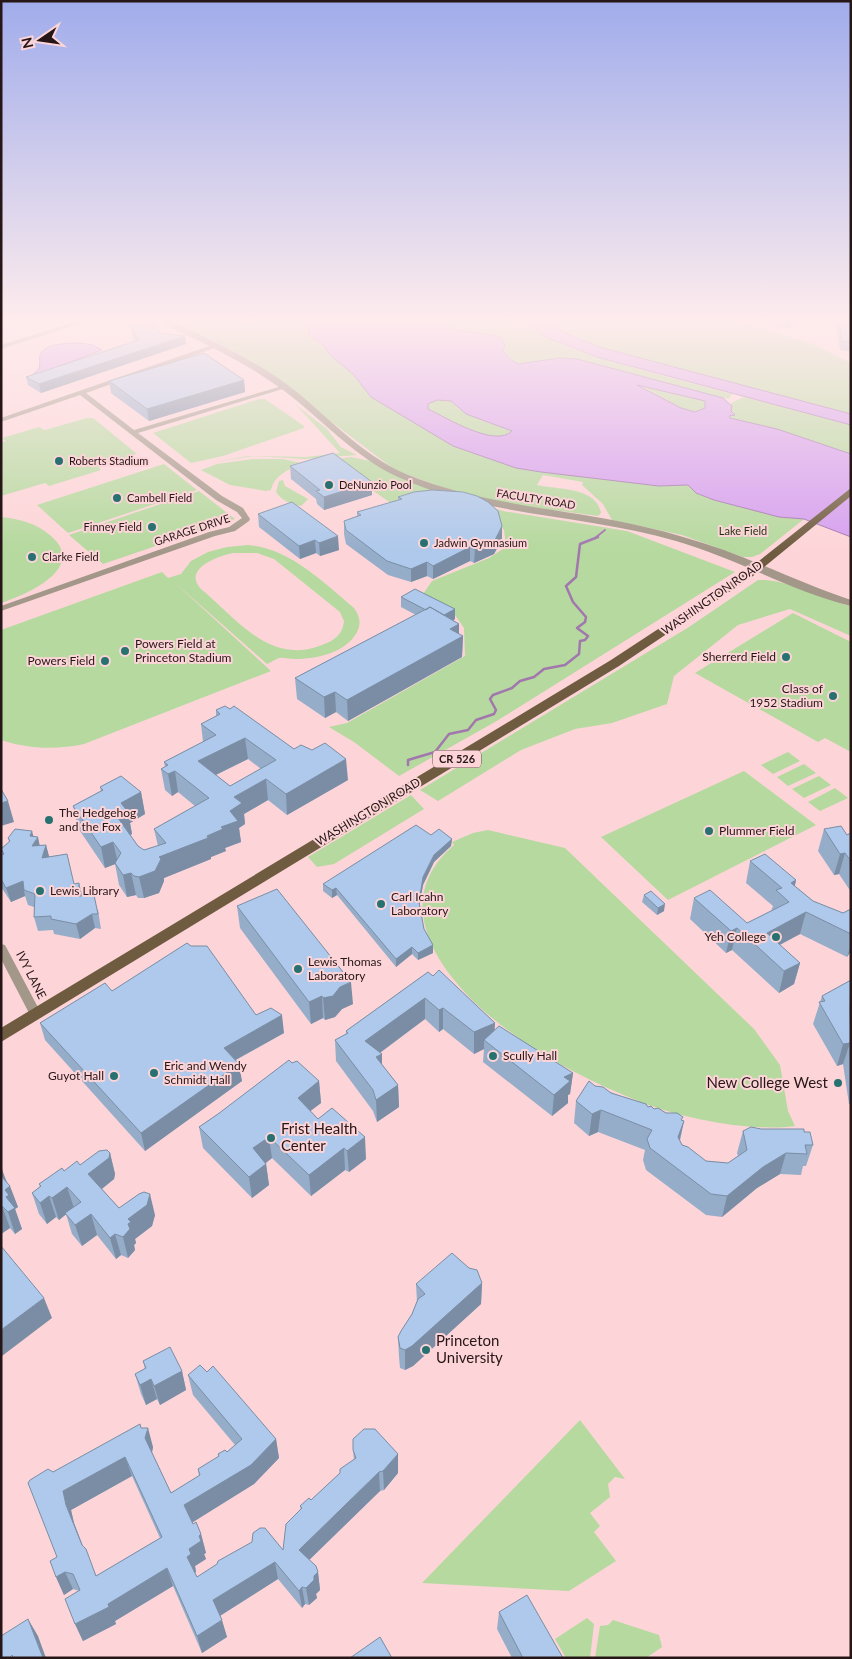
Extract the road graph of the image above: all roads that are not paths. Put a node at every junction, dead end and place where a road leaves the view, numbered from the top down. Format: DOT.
graph roads {
  1 [pos="66,397"];
  2 [pos="88,397"];
  3 [pos="249,397"];
  4 [pos="297,397"];
  5 [pos="1,420"];
  6 [pos="134,432"];
  7 [pos="851,491"];
  8 [pos="758,567"];
  9 [pos="851,604"];
  10 [pos="1,609"];
  11 [pos="1,948"];
  12 [pos="36,1016"];
  13 [pos="1,1036"];
  1 -- 5 [label="street"];
  2 -- 6 [label="street, GARAGE DRIVE"];
  3 -- 6 [label="street"];
  4 -- 8 [label="street, FACULTY ROAD"];
  6 -- 10 [label="street, GARAGE DRIVE"];
  7 -- 8 [label="main road, WASHINGTON ROAD / CR 526"];
  8 -- 9 [label="street, FACULTY ROAD"];
  8 -- 12 [label="main road, WASHINGTON ROAD / CR 526"];
  11 -- 12 [label="street, IVY LANE"];
  12 -- 13 [label="main road, WASHINGTON ROAD / CR 526"];
}
